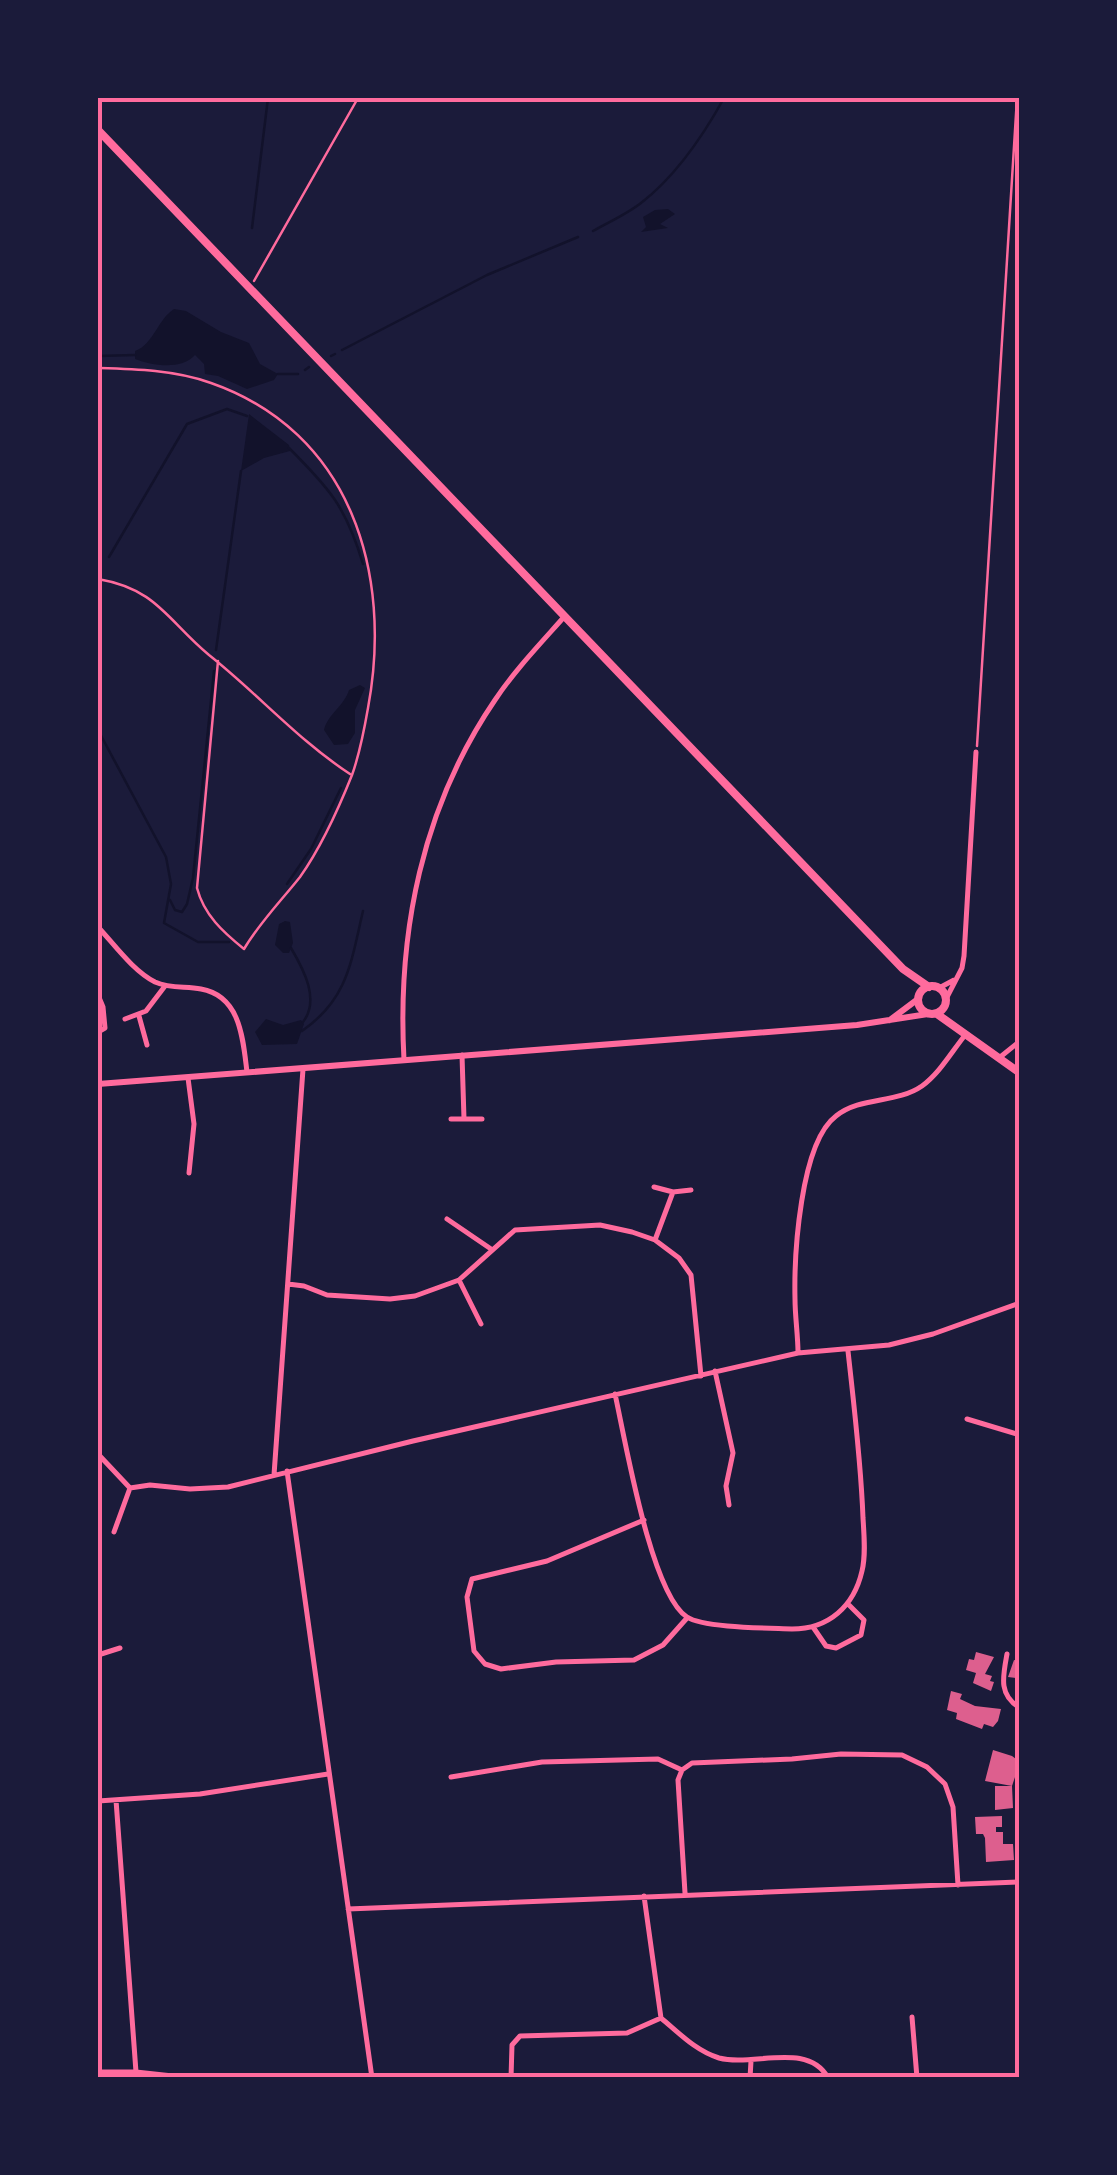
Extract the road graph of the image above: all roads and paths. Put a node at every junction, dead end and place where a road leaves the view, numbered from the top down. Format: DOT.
graph roads {
  1 [pos="358,98"];
  2 [pos="1017,98"];
  3 [pos="98,130"];
  4 [pos="251,287"];
  5 [pos="98,368"];
  6 [pos="98,579"];
  7 [pos="566,615"];
  8 [pos="218,661"];
  9 [pos="976,752"];
  10 [pos="352,775"];
  11 [pos="98,927"];
  12 [pos="904,969"];
  13 [pos="956,978"];
  14 [pos="164,986"];
  15 [pos="934,987"];
  16 [pos="98,995"];
  17 [pos="918,997"];
  18 [pos="946,1002"];
  19 [pos="932,1014"];
  20 [pos="139,1016"];
  21 [pos="125,1019"];
  22 [pos="889,1021"];
  23 [pos="98,1032"];
  24 [pos="966,1032"];
  25 [pos="1020,1041"];
  26 [pos="148,1045"];
  27 [pos="462,1055"];
  28 [pos="1000,1058"];
  29 [pos="404,1060"];
  30 [pos="304,1069"];
  31 [pos="246,1072"];
  32 [pos="1020,1073"];
  33 [pos="188,1078"];
  34 [pos="98,1084"];
  35 [pos="450,1119"];
  36 [pos="464,1119"];
  37 [pos="482,1120"];
  38 [pos="189,1172"];
  39 [pos="654,1187"];
  40 [pos="691,1190"];
  41 [pos="673,1192"];
  42 [pos="447,1218"];
  43 [pos="656,1240"];
  44 [pos="491,1249"];
  45 [pos="459,1280"];
  46 [pos="288,1284"];
  47 [pos="1020,1303"];
  48 [pos="481,1324"];
  49 [pos="848,1351"];
  50 [pos="798,1353"];
  51 [pos="715,1371"];
  52 [pos="701,1376"];
  53 [pos="614,1394"];
  54 [pos="967,1418"];
  55 [pos="1020,1435"];
  56 [pos="98,1454"];
  57 [pos="287,1471"];
  58 [pos="274,1474"];
  59 [pos="130,1488"];
  60 [pos="729,1505"];
  61 [pos="644,1520"];
  62 [pos="114,1532"];
  63 [pos="849,1605"];
  64 [pos="688,1618"];
  65 [pos="813,1627"];
  66 [pos="120,1648"];
  67 [pos="1007,1654"];
  68 [pos="98,1655"];
  69 [pos="1020,1708"];
  70 [pos="682,1770"];
  71 [pos="328,1774"];
  72 [pos="451,1778"];
  73 [pos="98,1800"];
  74 [pos="116,1800"];
  75 [pos="1020,1882"];
  76 [pos="958,1885"];
  77 [pos="685,1893"];
  78 [pos="644,1896"];
  79 [pos="348,1908"];
  80 [pos="912,2017"];
  81 [pos="661,2018"];
  82 [pos="750,2061"];
  83 [pos="98,2072"];
  84 [pos="136,2072"];
  85 [pos="191,2078"];
  86 [pos="372,2078"];
  87 [pos="511,2078"];
  88 [pos="750,2078"];
  89 [pos="828,2078"];
  90 [pos="917,2078"];
  1 -- 4 [label="path"];
  2 -- 9 [label="path"];
  3 -- 4 [label="main road"];
  4 -- 7 [label="main road"];
  5 -- 10 [label="path"];
  6 -- 8 [label="path"];
  7 -- 12 [label="main road"];
  7 -- 29 [label="street"];
  8 -- 10 [label="path"];
  8 -- 10 [label="path"];
  9 -- 13 [label="street"];
  11 -- 14 [label="street"];
  12 -- 15 [label="main road"];
  12 -- 17 [label="main road"];
  13 -- 15 [label="street"];
  13 -- 18 [label="street"];
  14 -- 20 [label="street"];
  14 -- 31 [label="street"];
  15 -- 17 [label="main road"];
  15 -- 18 [label="main road"];
  16 -- 23 [label="street"];
  17 -- 19 [label="main road"];
  17 -- 22 [label="street"];
  18 -- 19 [label="main road"];
  18 -- 24 [label="main road"];
  19 -- 22 [label="street"];
  19 -- 24 [label="main road"];
  20 -- 21 [label="street"];
  20 -- 26 [label="street"];
  22 -- 27 [label="street"];
  24 -- 28 [label="main road"];
  24 -- 50 [label="street"];
  25 -- 28 [label="street"];
  27 -- 29 [label="street"];
  27 -- 36 [label="street"];
  28 -- 32 [label="main road"];
  29 -- 30 [label="street"];
  30 -- 31 [label="street"];
  30 -- 46 [label="street"];
  31 -- 33 [label="street"];
  33 -- 34 [label="street"];
  33 -- 38 [label="street"];
  35 -- 36 [label="street"];
  36 -- 37 [label="street"];
  39 -- 41 [label="street"];
  40 -- 41 [label="street"];
  41 -- 43 [label="street"];
  42 -- 44 [label="street"];
  43 -- 44 [label="street"];
  43 -- 52 [label="street"];
  44 -- 45 [label="street"];
  45 -- 46 [label="street"];
  45 -- 48 [label="street"];
  46 -- 58 [label="street"];
  47 -- 49 [label="street"];
  49 -- 50 [label="street"];
  49 -- 63 [label="street"];
  50 -- 51 [label="street"];
  51 -- 52 [label="street"];
  51 -- 60 [label="street"];
  52 -- 53 [label="street"];
  53 -- 57 [label="street"];
  53 -- 61 [label="street"];
  54 -- 55 [label="street"];
  56 -- 59 [label="street"];
  57 -- 58 [label="street"];
  57 -- 71 [label="street"];
  58 -- 59 [label="street"];
  59 -- 62 [label="street"];
  61 -- 64 [label="street"];
  61 -- 64 [label="street"];
  63 -- 65 [label="street"];
  63 -- 65 [label="street"];
  64 -- 65 [label="street"];
  66 -- 68 [label="street"];
  67 -- 69 [label="street"];
  70 -- 72 [label="street"];
  70 -- 76 [label="street"];
  70 -- 77 [label="street"];
  71 -- 74 [label="street"];
  71 -- 79 [label="street"];
  73 -- 74 [label="street"];
  74 -- 84 [label="street"];
  75 -- 76 [label="street"];
  76 -- 77 [label="street"];
  77 -- 78 [label="street"];
  78 -- 79 [label="street"];
  78 -- 81 [label="street"];
  79 -- 86 [label="street"];
  80 -- 90 [label="street"];
  81 -- 82 [label="street"];
  81 -- 87 [label="street"];
  82 -- 88 [label="street"];
  82 -- 89 [label="street"];
  83 -- 84 [label="street"];
  84 -- 85 [label="street"];
}
